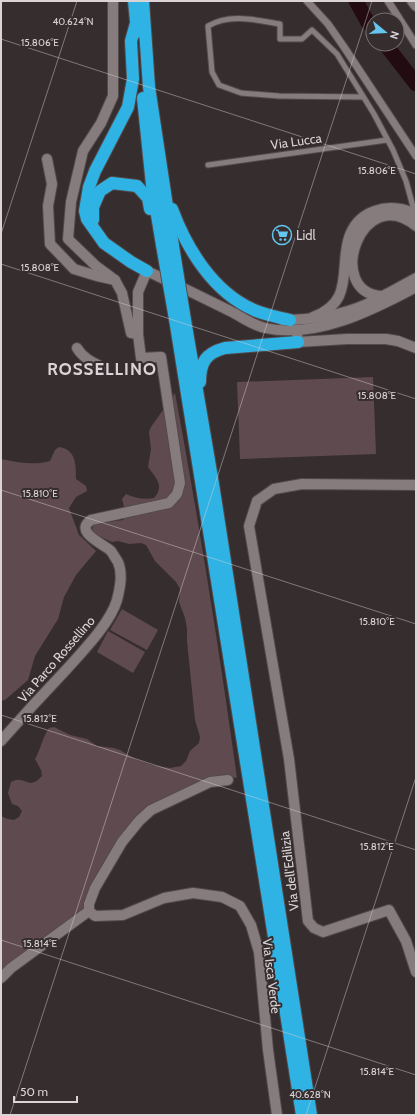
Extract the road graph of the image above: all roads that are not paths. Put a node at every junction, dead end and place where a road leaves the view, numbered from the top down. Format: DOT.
graph roads {
  1 [pos="114,1"];
  2 [pos="134,1"];
  3 [pos="143,1"];
  4 [pos="307,1"];
  5 [pos="388,1"];
  6 [pos="412,1"];
  7 [pos="416,6"];
  8 [pos="136,23"];
  9 [pos="416,45"];
  10 [pos="364,97"];
  11 [pos="388,140"];
  12 [pos="416,156"];
  13 [pos="47,159"];
  14 [pos="208,165"];
  15 [pos="163,184"];
  16 [pos="416,216"];
  17 [pos="158,224"];
  18 [pos="416,226"];
  19 [pos="93,227"];
  20 [pos="167,245"];
  21 [pos="147,271"];
  22 [pos="416,278"];
  23 [pos="115,280"];
  24 [pos="416,287"];
  25 [pos="382,300"];
  26 [pos="180,319"];
  27 [pos="306,319"];
  28 [pos="295,331"];
  29 [pos="138,334"];
  30 [pos="77,348"];
  31 [pos="416,348"];
  32 [pos="102,367"];
  33 [pos="201,411"];
  34 [pos="416,485"];
  35 [pos="1,741"];
  36 [pos="228,780"];
  37 [pos="89,911"];
  38 [pos="416,972"];
  39 [pos="1,978"];
  40 [pos="277,1115"];
  41 [pos="302,1115"];
  42 [pos="311,1115"];
  1 -- 23 [label="street"];
  2 -- 8 [label="highway"];
  3 -- 15 [label="highway"];
  4 -- 12 [label="street"];
  5 -- 9 [label="street"];
  6 -- 7 [label="street"];
  8 -- 17 [label="highway"];
  8 -- 19 [label="highway"];
  10 -- 10 [label="lane"];
  10 -- 11 [label="lane"];
  11 -- 14 [label="lane, Via Lucca"];
  11 -- 16 [label="lane"];
  13 -- 23 [label="street"];
  15 -- 20 [label="highway"];
  15 -- 28 [label="highway"];
  16 -- 27 [label="street"];
  17 -- 19 [label="highway"];
  17 -- 20 [label="highway"];
  18 -- 25 [label="street"];
  19 -- 21 [label="highway"];
  20 -- 26 [label="highway, bridge"];
  21 -- 28 [label="street"];
  21 -- 29 [label="street"];
  22 -- 25 [label="street"];
  23 -- 29 [label="street"];
  24 -- 25 [label="street"];
  25 -- 27 [label="street"];
  25 -- 28 [label="street"];
  26 -- 33 [label="highway"];
  26 -- 41 [label="highway"];
  27 -- 28 [label="street"];
  28 -- 31 [label="street"];
  28 -- 33 [label="highway"];
  29 -- 35 [label="street, Via Parco Rossellino"];
  30 -- 32 [label="street"];
  33 -- 42 [label="highway"];
  34 -- 38 [label="street, Via dell'Edilizia"];
  36 -- 37 [label="street"];
  37 -- 39 [label="street"];
  37 -- 40 [label="street, Via Isca Verde"];
}
